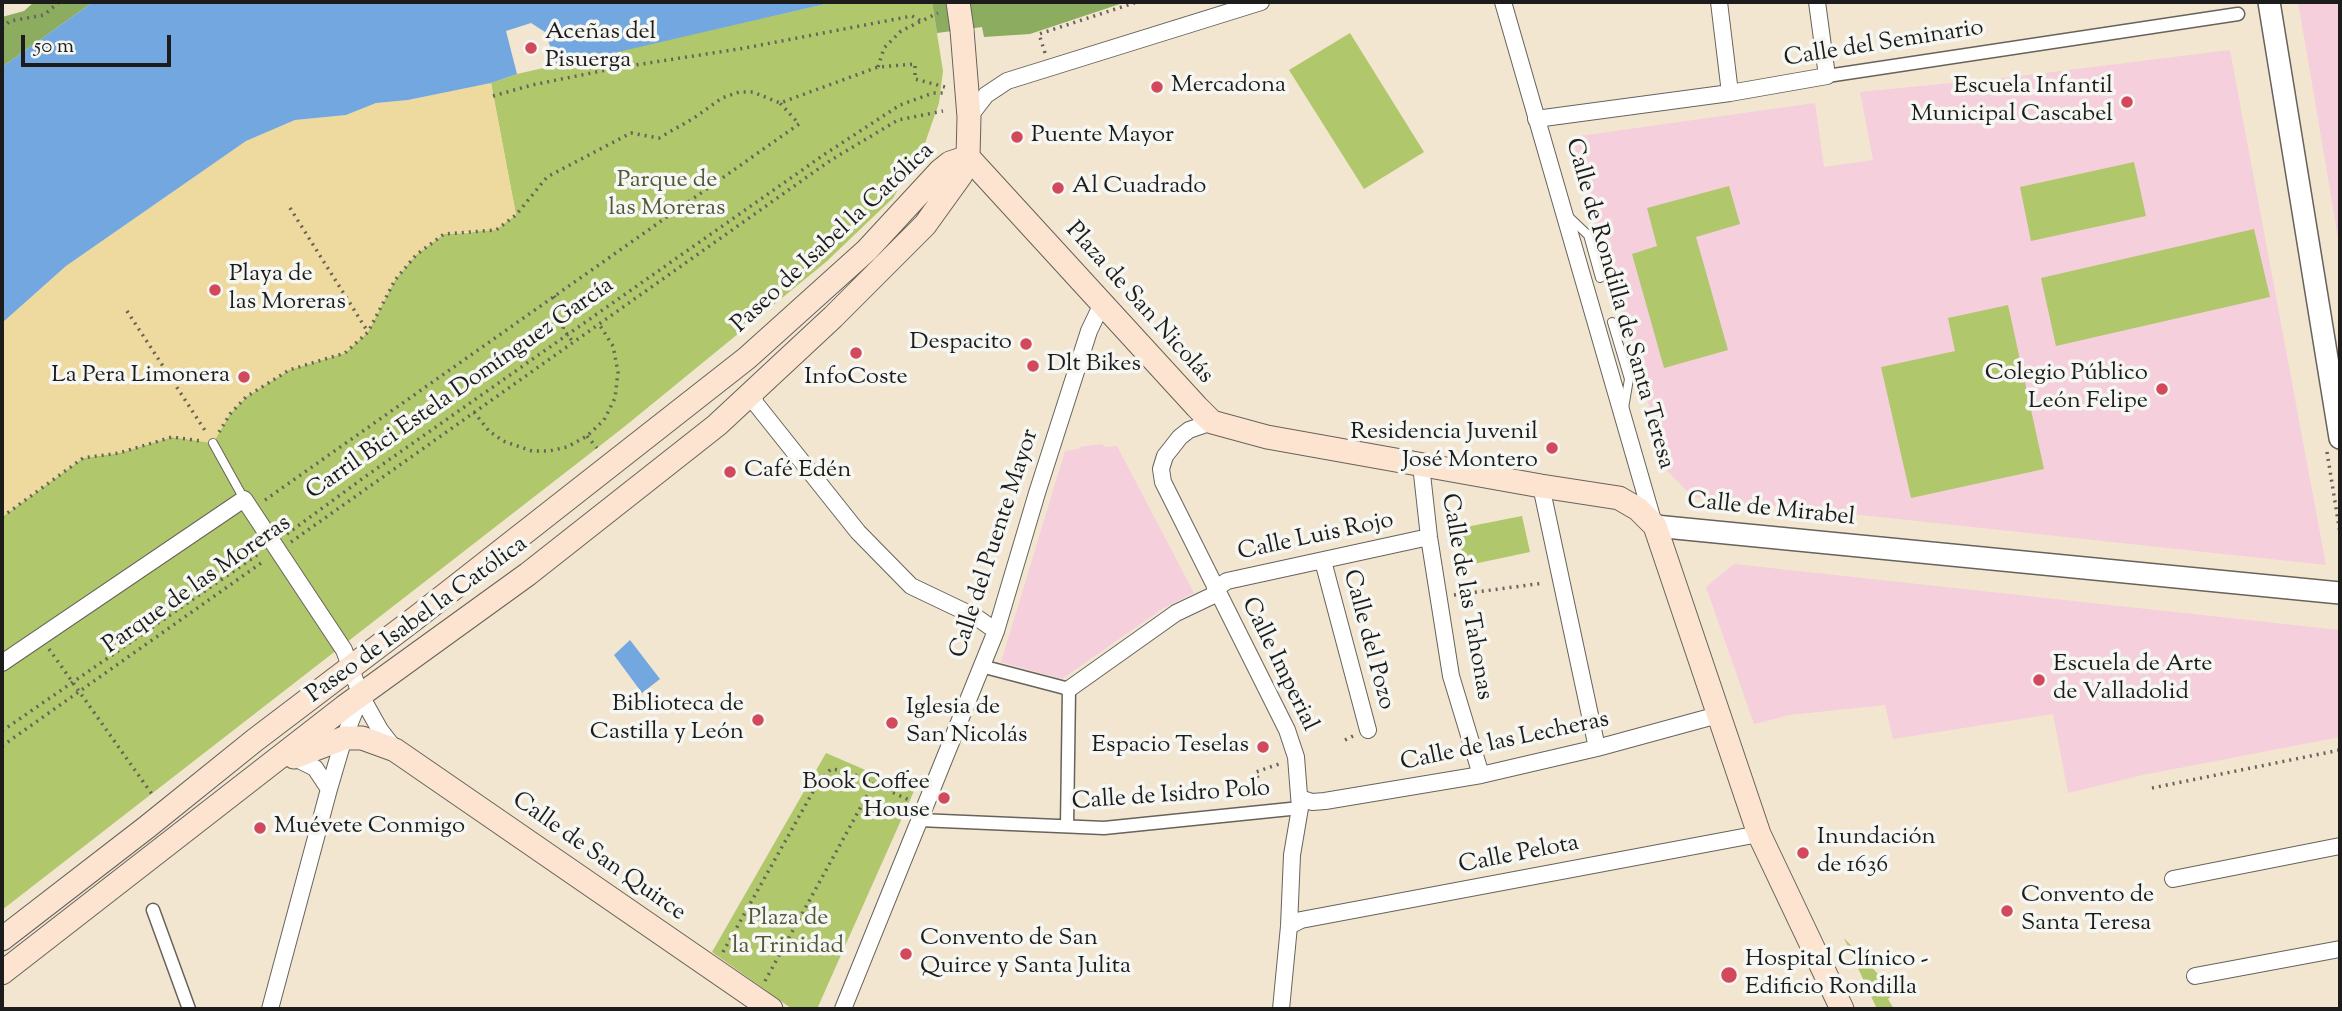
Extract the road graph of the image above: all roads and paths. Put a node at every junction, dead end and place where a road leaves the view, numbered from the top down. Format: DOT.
graph roads {
  1 [pos="59,2"];
  2 [pos="1137,2"];
  3 [pos="1261,2"];
  4 [pos="1503,2"];
  5 [pos="1719,2"];
  6 [pos="1817,2"];
  7 [pos="2269,2"];
  8 [pos="951,6"];
  9 [pos="2238,14"];
  10 [pos="921,21"];
  11 [pos="2,28"];
  12 [pos="1047,60"];
  13 [pos="878,67"];
  14 [pos="1827,76"];
  15 [pos="1730,93"];
  16 [pos="494,96"];
  17 [pos="780,103"];
  18 [pos="943,111"];
  19 [pos="969,117"];
  20 [pos="1536,118"];
  21 [pos="968,157"];
  22 [pos="290,208"];
  23 [pos="1563,210"];
  24 [pos="1600,278"];
  25 [pos="554,296"];
  26 [pos="1100,302"];
  27 [pos="127,311"];
  28 [pos="1612,322"];
  29 [pos="599,324"];
  30 [pos="368,332"];
  31 [pos="568,335"];
  32 [pos="573,342"];
  33 [pos="752,393"];
  34 [pos="474,412"];
  35 [pos="1623,415"];
  36 [pos="1212,422"];
  37 [pos="587,436"];
  38 [pos="2340,438"];
  39 [pos="213,443"];
  40 [pos="601,453"];
  41 [pos="1421,465"];
  42 [pos="1541,486"];
  43 [pos="248,504"];
  44 [pos="2,517"];
  45 [pos="1655,526"];
  46 [pos="1429,537"];
  47 [pos="277,547"];
  48 [pos="1323,561"];
  49 [pos="1561,581"];
  50 [pos="1216,591"];
  51 [pos="2340,593"];
  52 [pos="1438,597"];
  53 [pos="996,631"];
  54 [pos="40,636"];
  55 [pos="2,663"];
  56 [pos="350,666"];
  57 [pos="981,666"];
  58 [pos="71,681"];
  59 [pos="1069,689"];
  60 [pos="79,692"];
  61 [pos="361,695"];
  62 [pos="1718,715"];
  63 [pos="2,730"];
  64 [pos="1368,730"];
  65 [pos="344,738"];
  66 [pos="2,746"];
  67 [pos="1597,748"];
  68 [pos="395,750"];
  69 [pos="2340,750"];
  70 [pos="293,757"];
  71 [pos="1281,764"];
  72 [pos="269,767"];
  73 [pos="1481,775"];
  74 [pos="874,783"];
  75 [pos="2152,788"];
  76 [pos="330,789"];
  77 [pos="155,798"];
  78 [pos="1300,803"];
  79 [pos="924,808"];
  80 [pos="1269,812"];
  81 [pos="1067,826"];
  82 [pos="1759,834"];
  83 [pos="2340,846"];
  84 [pos="2173,880"];
  85 [pos="153,911"];
  86 [pos="1289,926"];
  87 [pos="2,939"];
  88 [pos="2340,949"];
  89 [pos="713,969"];
  90 [pos="2,974"];
  91 [pos="2195,976"];
  92 [pos="764,1004"];
  93 [pos="189,1009"];
  94 [pos="270,1009"];
  95 [pos="843,1009"];
  96 [pos="1281,1009"];
  97 [pos="1842,1009"];
  1 -- 11 [label="path"];
  2 -- 12 [label="path"];
  3 -- 19 [label="street"];
  4 -- 20 [label="street, Calle de Rondilla de Santa Teresa"];
  5 -- 15 [label="street"];
  6 -- 14 [label="street"];
  7 -- 38 [label="street"];
  8 -- 10 [label="path"];
  8 -- 19 [label="main road, bridge"];
  9 -- 14 [label="street, Calle del Seminario"];
  10 -- 13 [label="path"];
  10 -- 16 [label="path"];
  13 -- 17 [label="path"];
  13 -- 31 [label="path, Carril Bici Estela Domínguez García"];
  14 -- 15 [label="street, Calle del Seminario"];
  15 -- 20 [label="street, Calle del Seminario"];
  17 -- 25 [label="path"];
  17 -- 30 [label="path"];
  18 -- 29 [label="path, Parque de las Moreras"];
  19 -- 21 [label="main road"];
  20 -- 23 [label="street, Calle de Rondilla de Santa Teresa"];
  21 -- 26 [label="main road, Plaza de San Nicolás"];
  21 -- 33 [label="main road, Paseo de Isabel la Católica"];
  21 -- 56 [label="main road, Paseo de Isabel la Católica"];
  22 -- 30 [label="path"];
  23 -- 24 [label="lane"];
  23 -- 35 [label="street, Calle de Rondilla de Santa Teresa"];
  25 -- 31 [label="path"];
  25 -- 43 [label="path"];
  26 -- 36 [label="main road, Plaza de San Nicolás"];
  26 -- 53 [label="street, Calle del Puente Mayor"];
  27 -- 39 [label="path"];
  28 -- 35 [label="lane"];
  29 -- 32 [label="path, Parque de las Moreras"];
  29 -- 37 [label="path"];
  30 -- 39 [label="path"];
  31 -- 32 [label="path"];
  31 -- 47 [label="path, Carril Bici Estela Domínguez García"];
  32 -- 34 [label="path, Parque de las Moreras"];
  33 -- 53 [label="street"];
  33 -- 61 [label="main road, Paseo de Isabel la Católica"];
  34 -- 37 [label="path"];
  34 -- 47 [label="path, Parque de las Moreras"];
  35 -- 45 [label="street, Calle de Rondilla de Santa Teresa"];
  36 -- 41 [label="main road, Calle de Mirabel"];
  36 -- 50 [label="street, Calle Imperial"];
  37 -- 40 [label="path"];
  39 -- 43 [label="lane"];
  39 -- 44 [label="path"];
  41 -- 42 [label="main road, Calle de Mirabel"];
  41 -- 46 [label="street, Calle de las Tahonas"];
  42 -- 45 [label="main road, Calle de Mirabel"];
  42 -- 49 [label="street"];
  43 -- 47 [label="street, Calle de San Quirce"];
  43 -- 54 [label="street"];
  45 -- 51 [label="street, Calle de Mirabel"];
  45 -- 62 [label="main road, Calle de Rondilla de Santa Teresa"];
  46 -- 48 [label="street, Calle Luis Rojo"];
  46 -- 52 [label="street, Calle de las Tahonas"];
  47 -- 56 [label="street, Calle de San Quirce"];
  47 -- 58 [label="path, Carril Bici Estela Domínguez García"];
  47 -- 60 [label="path, Parque de las Moreras"];
  48 -- 50 [label="street, Calle Luis Rojo"];
  48 -- 64 [label="street, Calle del Pozo"];
  49 -- 52 [label="path"];
  49 -- 67 [label="street"];
  50 -- 59 [label="street, Calle Luis Rojo"];
  50 -- 78 [label="street, Calle Imperial"];
  52 -- 73 [label="street, Calle de las Tahonas"];
  53 -- 57 [label="street, Calle del Puente Mayor"];
  54 -- 55 [label="street"];
  54 -- 58 [label="path"];
  56 -- 61 [label="street, Calle de San Quirce"];
  56 -- 87 [label="main road, Paseo de Isabel la Católica"];
  57 -- 59 [label="street"];
  57 -- 79 [label="street, Calle del Puente Mayor"];
  58 -- 60 [label="path"];
  58 -- 63 [label="path, Carril Bici Estela Domínguez García"];
  59 -- 81 [label="street"];
  60 -- 66 [label="path, Parque de las Moreras"];
  60 -- 77 [label="path"];
  61 -- 65 [label="street"];
  61 -- 68 [label="street, Calle de San Quirce"];
  61 -- 72 [label="main road, Paseo de Isabel la Católica"];
  62 -- 67 [label="street, Calle de las Lecheras"];
  62 -- 82 [label="main road, Calle de Rondilla de Santa Teresa"];
  65 -- 68 [label="main road, Calle de San Quirce"];
  65 -- 70 [label="main road"];
  65 -- 76 [label="street"];
  67 -- 73 [label="street, Calle de las Lecheras"];
  68 -- 89 [label="main road, Calle de San Quirce"];
  69 -- 75 [label="path"];
  70 -- 72 [label="main road"];
  70 -- 76 [label="street"];
  71 -- 80 [label="path"];
  72 -- 90 [label="main road, Paseo de Isabel la Católica"];
  73 -- 78 [label="street, Calle de las Lecheras"];
  74 -- 79 [label="path"];
  74 -- 89 [label="path"];
  74 -- 92 [label="path"];
  76 -- 94 [label="street"];
  78 -- 80 [label="street, Calle de Isidro Polo"];
  78 -- 86 [label="street, Calle Imperial"];
  79 -- 81 [label="street, Calle de Isidro Polo"];
  79 -- 95 [label="street"];
  80 -- 81 [label="street, Calle de Isidro Polo"];
  82 -- 86 [label="street, Calle Pelota"];
  82 -- 97 [label="main road, Calle de Rondilla de Santa Teresa"];
  83 -- 84 [label="street"];
  85 -- 93 [label="street"];
  86 -- 96 [label="street, Calle Imperial"];
  88 -- 91 [label="street"];
  89 -- 92 [label="main road, Calle de San Quirce"];
}
